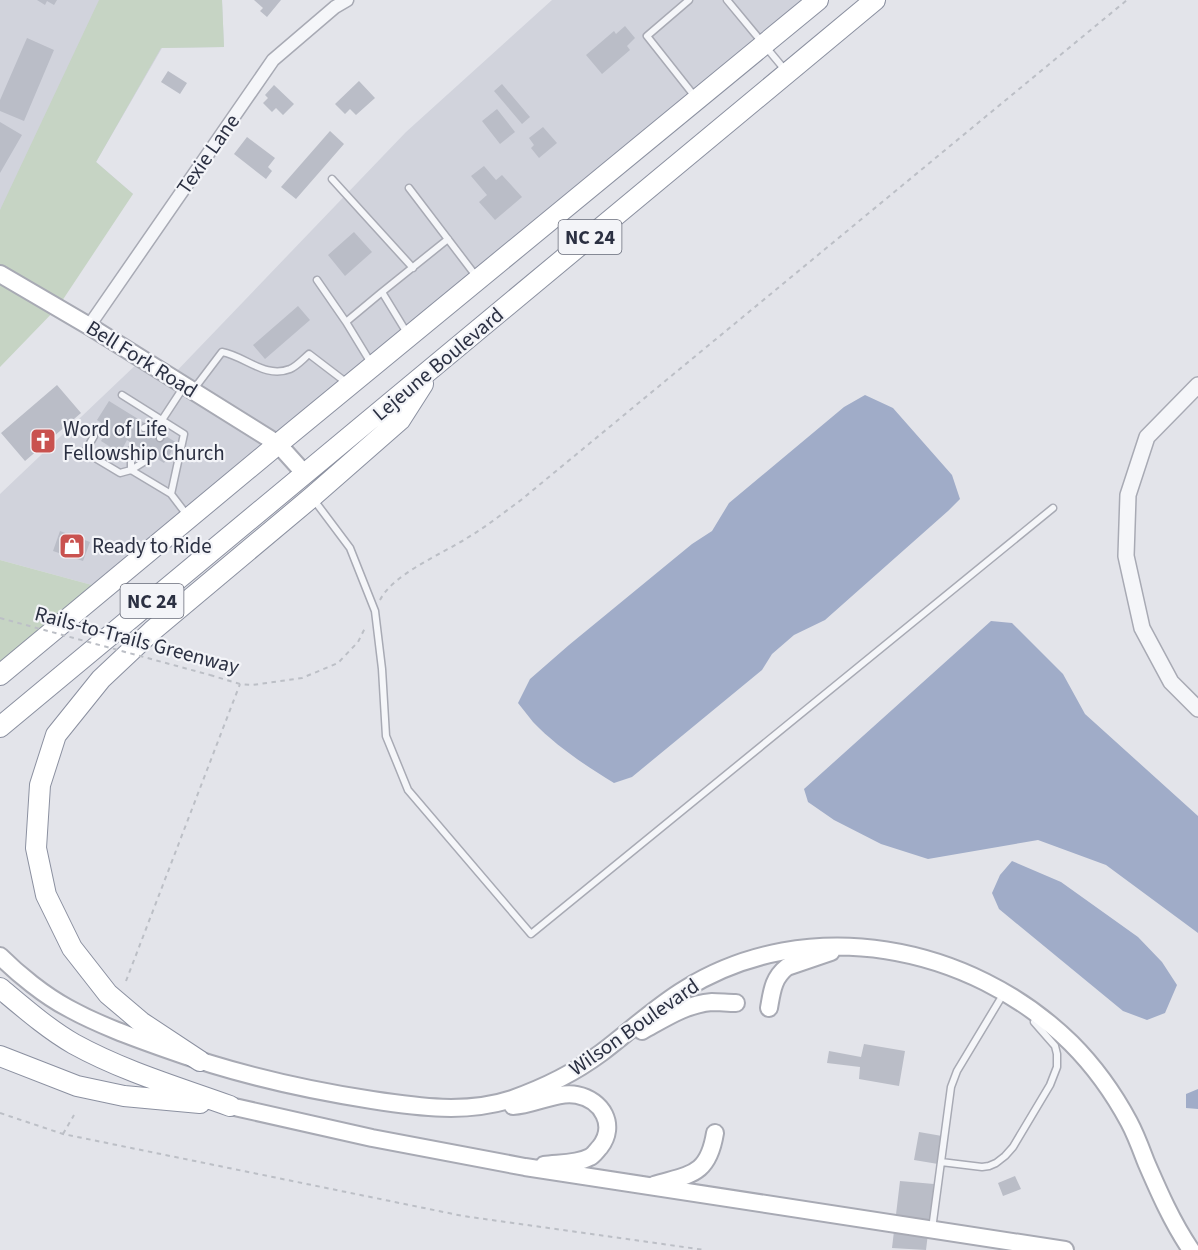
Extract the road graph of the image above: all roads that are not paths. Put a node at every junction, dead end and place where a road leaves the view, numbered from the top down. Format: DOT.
graph roads {
  1 [pos="346,0"];
  2 [pos="689,0"];
  3 [pos="727,0"];
  4 [pos="818,0"];
  5 [pos="875,0"];
  6 [pos="764,45"];
  7 [pos="787,73"];
  8 [pos="697,99"];
  9 [pos="332,179"];
  10 [pos="409,188"];
  11 [pos="448,239"];
  12 [pos="413,268"];
  13 [pos="0,274"];
  14 [pos="479,279"];
  15 [pos="317,280"];
  16 [pos="382,292"];
  17 [pos="345,322"];
  18 [pos="90,326"];
  19 [pos="409,336"];
  20 [pos="372,366"];
  21 [pos="432,370"];
  22 [pos="350,385"];
  23 [pos="1198,386"];
  24 [pos="189,388"];
  25 [pos="122,395"];
  26 [pos="162,420"];
  27 [pos="144,428"];
  28 [pos="94,436"];
  29 [pos="160,438"];
  30 [pos="278,444"];
  31 [pos="131,450"];
  32 [pos="147,460"];
  33 [pos="131,470"];
  34 [pos="305,474"];
  35 [pos="171,494"];
  36 [pos="312,497"];
  37 [pos="1053,508"];
  38 [pos="189,518"];
  39 [pos="0,675"];
  40 [pos="1198,709"];
  41 [pos="0,727"];
  42 [pos="849,946"];
  43 [pos="0,957"];
  44 [pos="0,988"];
  45 [pos="1010,997"];
  46 [pos="736,1003"];
  47 [pos="770,1008"];
  48 [pos="600,1054"];
  49 [pos="0,1056"];
  50 [pos="200,1061"];
  51 [pos="230,1106"];
  52 [pos="475,1107"];
  53 [pos="715,1133"];
  54 [pos="941,1162"];
  55 [pos="525,1167"];
  56 [pos="647,1187"];
  57 [pos="932,1230"];
  58 [pos="1065,1250"];
  59 [pos="1191,1250"];
  1 -- 18 [label="street, Texie Lane"];
  2 -- 8 [label="lane"];
  3 -- 6 [label="lane"];
  4 -- 6 [label="highway, Lejeune Boulevard / NC 24"];
  5 -- 7 [label="highway, Lejeune Boulevard / NC 24"];
  6 -- 7 [label="lane"];
  6 -- 8 [label="highway, Lejeune Boulevard / NC 24"];
  7 -- 21 [label="highway, Lejeune Boulevard / NC 24"];
  8 -- 14 [label="highway, Lejeune Boulevard / NC 24"];
  9 -- 12 [label="lane"];
  10 -- 11 [label="lane"];
  11 -- 12 [label="lane"];
  11 -- 14 [label="lane"];
  12 -- 16 [label="lane"];
  13 -- 18 [label="main road, Bell Fork Road"];
  14 -- 19 [label="highway, Lejeune Boulevard / NC 24"];
  15 -- 17 [label="lane"];
  16 -- 17 [label="lane"];
  16 -- 19 [label="lane"];
  17 -- 20 [label="lane"];
  18 -- 24 [label="main road, Bell Fork Road"];
  19 -- 20 [label="highway, Lejeune Boulevard / NC 24"];
  20 -- 22 [label="highway, Lejeune Boulevard / NC 24"];
  21 -- 34 [label="highway, Lejeune Boulevard / NC 24"];
  21 -- 36 [label="highway"];
  22 -- 24 [label="lane"];
  22 -- 30 [label="highway, Lejeune Boulevard / NC 24"];
  23 -- 40 [label="street"];
  24 -- 26 [label="lane"];
  24 -- 30 [label="main road, Bell Fork Road"];
  25 -- 26 [label="lane"];
  26 -- 27 [label="lane"];
  26 -- 29 [label="lane"];
  26 -- 35 [label="lane"];
  28 -- 33 [label="lane"];
  30 -- 34 [label="main road, Bell Fork Road"];
  30 -- 38 [label="highway, Lejeune Boulevard / NC 24"];
  31 -- 33 [label="lane"];
  32 -- 33 [label="lane"];
  33 -- 35 [label="lane"];
  34 -- 41 [label="highway, Lejeune Boulevard / NC 24"];
  35 -- 38 [label="lane"];
  36 -- 37 [label="lane"];
  36 -- 50 [label="highway"];
  38 -- 39 [label="highway, Lejeune Boulevard / NC 24"];
  42 -- 45 [label="main road, Wilson Boulevard"];
  42 -- 47 [label="main road"];
  42 -- 48 [label="main road, Wilson Boulevard"];
  43 -- 50 [label="main road, Wilson Boulevard"];
  44 -- 51 [label="highway"];
  45 -- 54 [label="lane"];
  45 -- 54 [label="lane"];
  45 -- 59 [label="main road, Wilson Boulevard"];
  46 -- 48 [label="main road"];
  48 -- 52 [label="main road, Wilson Boulevard"];
  49 -- 51 [label="highway"];
  50 -- 52 [label="main road, Wilson Boulevard"];
  51 -- 55 [label="main road"];
  52 -- 55 [label="main road"];
  53 -- 56 [label="main road"];
  54 -- 57 [label="lane"];
  55 -- 56 [label="main road"];
  56 -- 57 [label="main road"];
  57 -- 58 [label="main road"];
}
